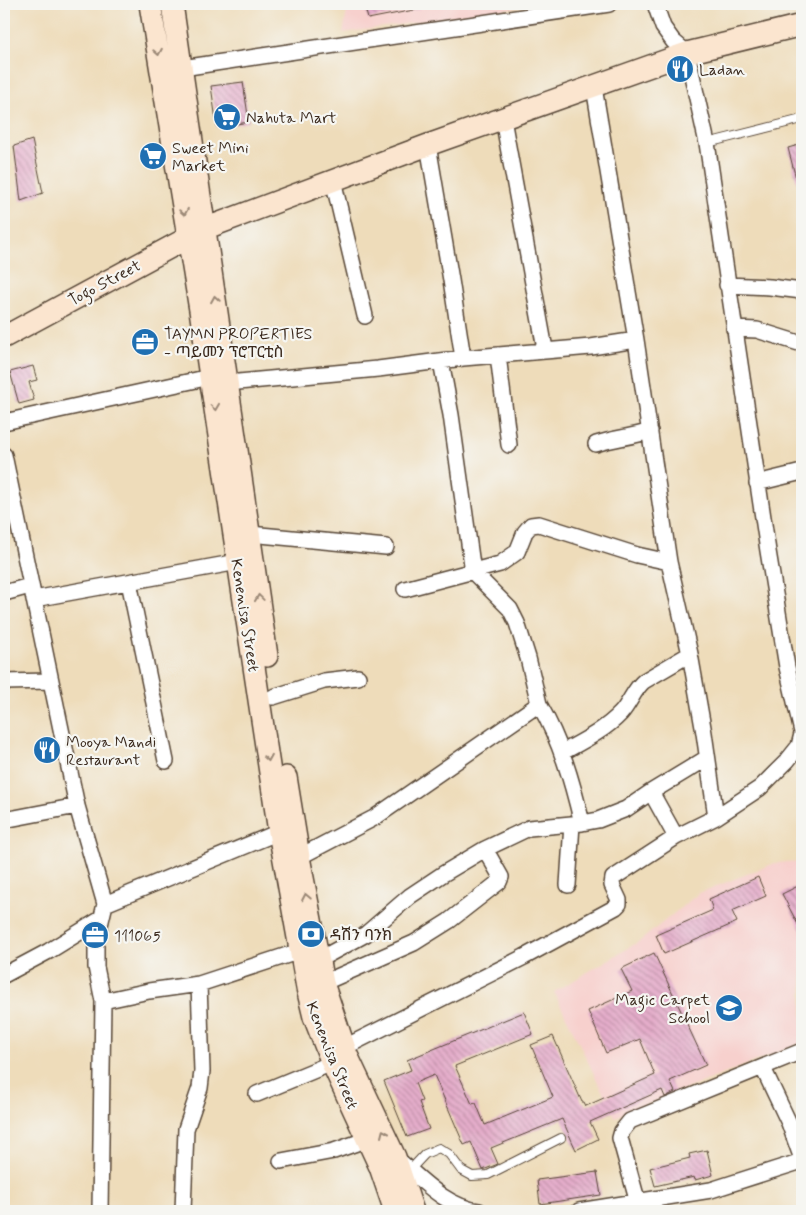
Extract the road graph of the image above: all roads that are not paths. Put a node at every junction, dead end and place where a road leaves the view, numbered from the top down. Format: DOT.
graph roads {
  1 [pos="150,4"];
  2 [pos="172,4"];
  3 [pos="609,4"];
  4 [pos="655,4"];
  5 [pos="802,25"];
  6 [pos="687,53"];
  7 [pos="182,68"];
  8 [pos="594,87"];
  9 [pos="503,119"];
  10 [pos="802,119"];
  11 [pos="707,143"];
  12 [pos="428,145"];
  13 [pos="333,180"];
  14 [pos="196,233"];
  15 [pos="727,285"];
  16 [pos="802,291"];
  17 [pos="365,316"];
  18 [pos="734,330"];
  19 [pos="4,337"];
  20 [pos="636,340"];
  21 [pos="802,344"];
  22 [pos="545,349"];
  23 [pos="498,356"];
  24 [pos="463,358"];
  25 [pos="441,361"];
  26 [pos="219,380"];
  27 [pos="4,422"];
  28 [pos="650,431"];
  29 [pos="596,444"];
  30 [pos="509,445"];
  31 [pos="4,455"];
  32 [pos="802,472"];
  33 [pos="757,483"];
  34 [pos="250,534"];
  35 [pos="386,547"];
  36 [pos="238,562"];
  37 [pos="670,562"];
  38 [pos="473,572"];
  39 [pos="129,582"];
  40 [pos="405,589"];
  41 [pos="4,593"];
  42 [pos="32,593"];
  43 [pos="690,654"];
  44 [pos="358,677"];
  45 [pos="50,681"];
  46 [pos="4,682"];
  47 [pos="272,697"];
  48 [pos="539,704"];
  49 [pos="802,733"];
  50 [pos="562,752"];
  51 [pos="707,758"];
  52 [pos="166,761"];
  53 [pos="651,792"];
  54 [pos="77,806"];
  55 [pos="716,818"];
  56 [pos="4,820"];
  57 [pos="577,824"];
  58 [pos="279,832"];
  59 [pos="676,837"];
  60 [pos="485,849"];
  61 [pos="299,857"];
  62 [pos="568,884"];
  63 [pos="105,904"];
  64 [pos="101,919"];
  65 [pos="309,956"];
  66 [pos="4,975"];
  67 [pos="323,983"];
  68 [pos="199,984"];
  69 [pos="103,1001"];
  70 [pos="802,1051"];
  71 [pos="339,1055"];
  72 [pos="763,1068"];
  73 [pos="257,1094"];
  74 [pos="561,1138"];
  75 [pos="368,1139"];
  76 [pos="802,1160"];
  77 [pos="281,1161"];
  78 [pos="403,1164"];
  79 [pos="638,1203"];
  80 [pos="100,1211"];
  81 [pos="183,1211"];
  82 [pos="395,1211"];
  83 [pos="413,1211"];
  84 [pos="479,1211"];
  85 [pos="579,1211"];
  1 -- 14 [label="main road, Kenenisa Street, one-way"];
  2 -- 7 [label="main road, Kenenisa Street"];
  3 -- 7 [label="street"];
  4 -- 6 [label="street"];
  5 -- 6 [label="main road, Togo Street"];
  6 -- 8 [label="main road, Togo Street"];
  6 -- 11 [label="street"];
  7 -- 14 [label="main road, Kenenisa Street"];
  8 -- 9 [label="main road, Togo Street"];
  8 -- 20 [label="street"];
  9 -- 12 [label="main road, Togo Street"];
  9 -- 22 [label="street"];
  10 -- 11 [label="lane"];
  11 -- 15 [label="street"];
  12 -- 13 [label="main road, Togo Street"];
  12 -- 24 [label="street"];
  13 -- 14 [label="main road, Togo Street"];
  13 -- 17 [label="street"];
  14 -- 19 [label="main road, Togo Street"];
  14 -- 26 [label="main road, Kenenisa Street"];
  15 -- 16 [label="street"];
  15 -- 18 [label="street"];
  18 -- 21 [label="street"];
  18 -- 33 [label="street"];
  20 -- 22 [label="street"];
  20 -- 28 [label="street"];
  22 -- 23 [label="street"];
  23 -- 24 [label="street"];
  23 -- 30 [label="street"];
  24 -- 25 [label="street"];
  25 -- 26 [label="street"];
  25 -- 38 [label="street"];
  26 -- 27 [label="street"];
  26 -- 34 [label="main road, Kenenisa Street"];
  26 -- 36 [label="main road, Kenenisa Street, one-way"];
  28 -- 29 [label="street"];
  28 -- 37 [label="street"];
  31 -- 42 [label="street"];
  32 -- 33 [label="street"];
  33 -- 49 [label="street"];
  34 -- 35 [label="street"];
  47 -- 34 [label="main road, Kenenisa Street, one-way"];
  36 -- 39 [label="street"];
  36 -- 58 [label="main road, Kenenisa Street, one-way"];
  37 -- 38 [label="street"];
  37 -- 43 [label="street"];
  38 -- 40 [label="street"];
  38 -- 48 [label="street"];
  39 -- 42 [label="street"];
  39 -- 52 [label="street"];
  41 -- 42 [label="street"];
  42 -- 45 [label="street"];
  43 -- 50 [label="street"];
  43 -- 51 [label="street"];
  44 -- 47 [label="street"];
  45 -- 46 [label="street"];
  45 -- 54 [label="street"];
  47 -- 61 [label="main road, Kenenisa Street"];
  48 -- 50 [label="street"];
  48 -- 61 [label="street"];
  49 -- 55 [label="street"];
  50 -- 57 [label="street"];
  51 -- 53 [label="street"];
  51 -- 55 [label="street"];
  53 -- 57 [label="street"];
  53 -- 59 [label="street"];
  54 -- 56 [label="street"];
  54 -- 63 [label="street"];
  55 -- 59 [label="street"];
  57 -- 60 [label="street"];
  57 -- 62 [label="street"];
  58 -- 63 [label="street"];
  58 -- 65 [label="main road, Kenenisa Street"];
  59 -- 71 [label="street"];
  60 -- 65 [label="street"];
  60 -- 67 [label="street"];
  65 -- 61 [label="main road, Kenenisa Street, one-way"];
  63 -- 64 [label="street"];
  64 -- 66 [label="street"];
  64 -- 69 [label="street"];
  65 -- 67 [label="main road, Kenenisa Street"];
  65 -- 68 [label="street"];
  65 -- 71 [label="main road, Kenenisa Street"];
  67 -- 71 [label="main road, Kenenisa Street"];
  68 -- 69 [label="street"];
  68 -- 81 [label="street"];
  69 -- 80 [label="street"];
  70 -- 72 [label="street"];
  71 -- 73 [label="street"];
  71 -- 75 [label="main road, Kenenisa Street"];
  78 -- 71 [label="main road, Kenenisa Street, one-way"];
  72 -- 76 [label="street"];
  72 -- 79 [label="street"];
  74 -- 78 [label="lane"];
  75 -- 77 [label="street"];
  75 -- 82 [label="main road, Kenenisa Street"];
  76 -- 79 [label="street"];
  78 -- 83 [label="main road, Kenenisa Street"];
  78 -- 84 [label="street"];
  79 -- 85 [label="street"];
}
